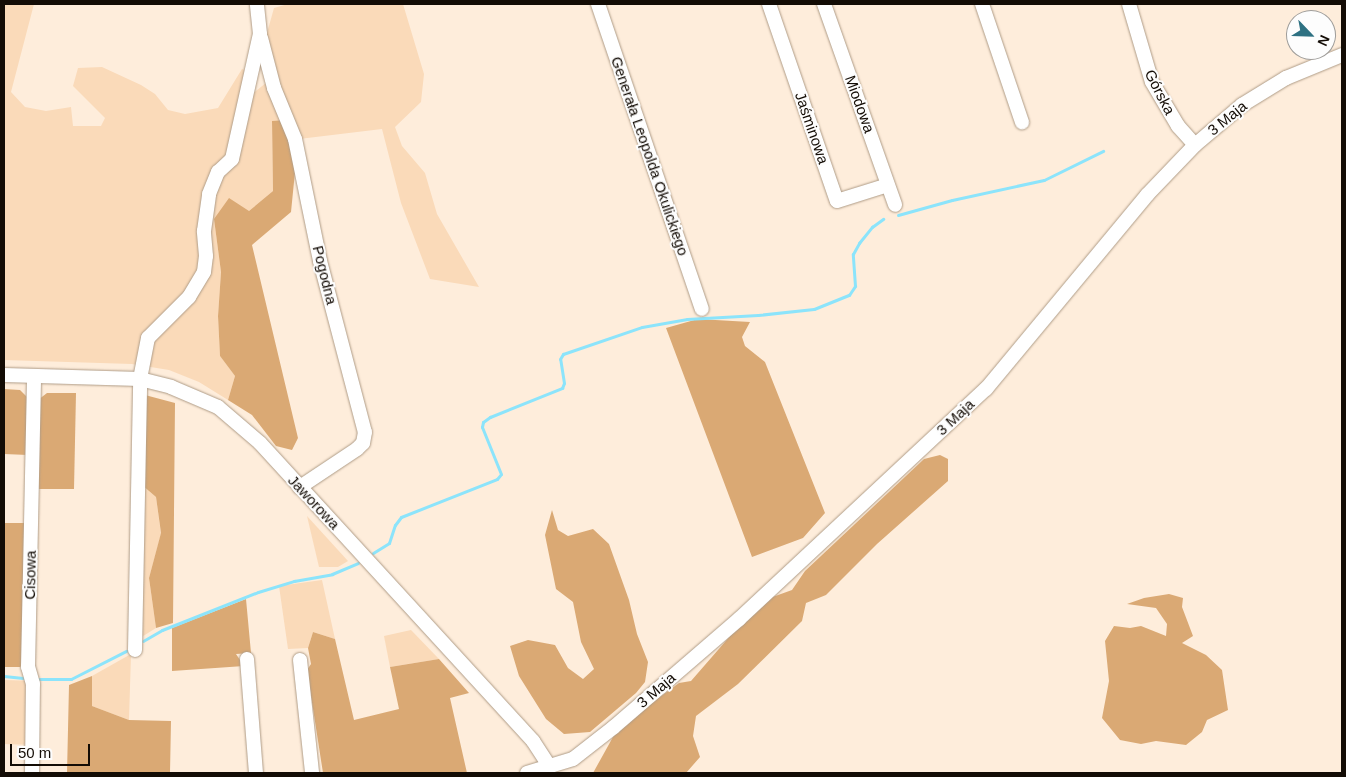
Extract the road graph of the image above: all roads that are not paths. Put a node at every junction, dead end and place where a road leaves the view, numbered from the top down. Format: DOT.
graph roads {
  1 [pos="258,4"];
  2 [pos="598,4"];
  3 [pos="769,4"];
  4 [pos="824,4"];
  5 [pos="982,4"];
  6 [pos="1129,4"];
  7 [pos="260,34"];
  8 [pos="1342,55"];
  9 [pos="1022,122"];
  10 [pos="1195,145"];
  11 [pos="888,185"];
  12 [pos="896,204"];
  13 [pos="702,309"];
  14 [pos="4,375"];
  15 [pos="34,376"];
  16 [pos="140,379"];
  17 [pos="300,487"];
  18 [pos="134,650"];
  19 [pos="247,659"];
  20 [pos="300,660"];
  21 [pos="550,767"];
  22 [pos="32,773"];
  23 [pos="256,773"];
  24 [pos="312,773"];
  25 [pos="528,773"];
  1 -- 7 [label="street"];
  2 -- 13 [label="street, Generała Leopolda Okulickiego"];
  3 -- 11 [label="street, Jaśminowa"];
  4 -- 11 [label="street, Miodowa"];
  5 -- 9 [label="street"];
  6 -- 10 [label="street, Górska"];
  7 -- 16 [label="street"];
  7 -- 17 [label="street, Pogodna"];
  8 -- 10 [label="street, 3 Maja"];
  10 -- 21 [label="street, 3 Maja"];
  11 -- 12 [label="street, Miodowa"];
  14 -- 15 [label="street, Jaworowa"];
  15 -- 16 [label="street, Jaworowa"];
  15 -- 22 [label="street, Cisowa"];
  16 -- 17 [label="street, Jaworowa"];
  16 -- 18 [label="street"];
  17 -- 21 [label="street, Jaworowa"];
  19 -- 23 [label="street"];
  20 -- 24 [label="street"];
  21 -- 25 [label="street, 3 Maja"];
}
